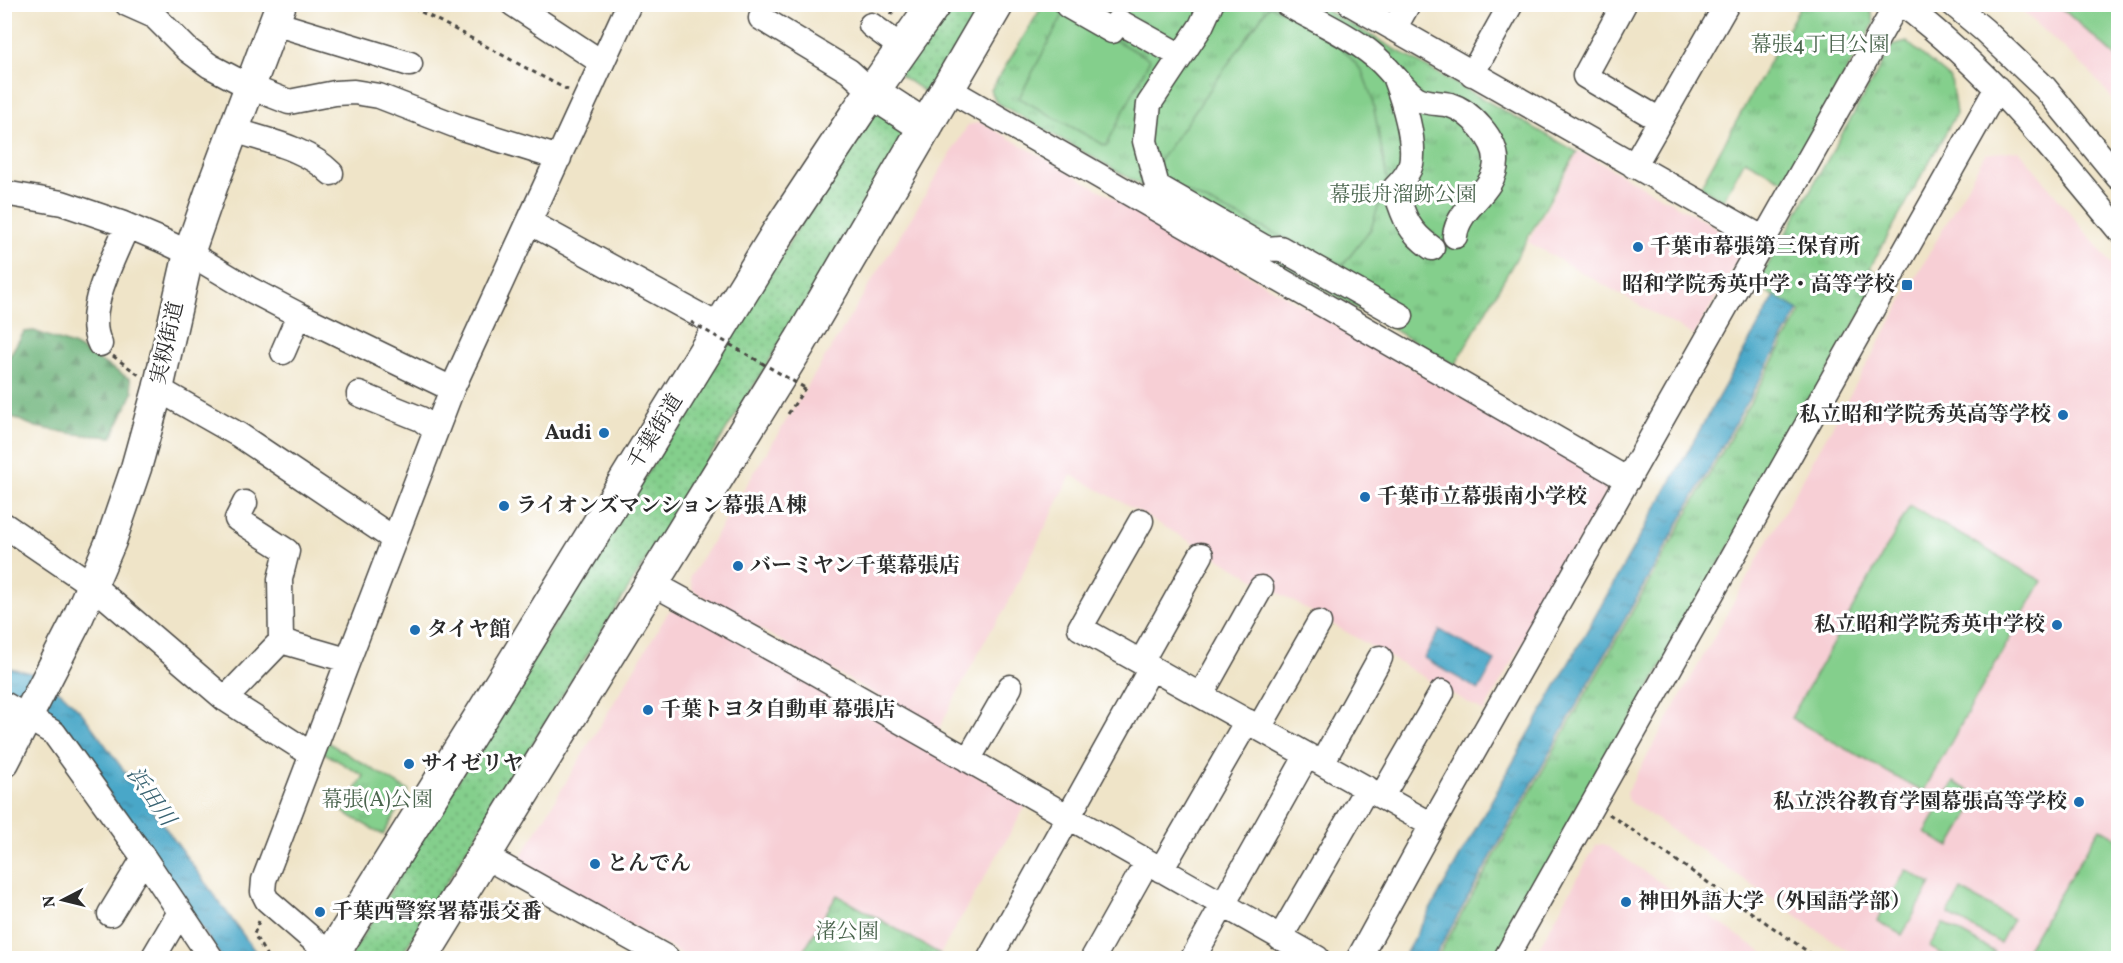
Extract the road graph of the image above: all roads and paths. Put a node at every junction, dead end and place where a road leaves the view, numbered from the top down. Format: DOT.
graph roads {
  1 [pos="127,4"];
  2 [pos="405,4"];
  3 [pos="513,4"];
  4 [pos="629,4"];
  5 [pos="888,4"];
  6 [pos="934,4"];
  7 [pos="997,4"];
  8 [pos="1287,4"];
  9 [pos="1351,4"];
  10 [pos="1408,4"];
  11 [pos="1511,4"];
  12 [pos="1624,4"];
  13 [pos="1727,4"];
  14 [pos="1899,4"];
  15 [pos="1953,4"];
  16 [pos="1068,6"];
  17 [pos="895,9"];
  18 [pos="1203,12"];
  19 [pos="277,14"];
  20 [pos="761,18"];
  21 [pos="871,25"];
  22 [pos="1394,29"];
  23 [pos="904,49"];
  24 [pos="1181,56"];
  25 [pos="601,62"];
  26 [pos="410,63"];
  27 [pos="250,87"];
  28 [pos="1159,87"];
  29 [pos="1997,88"];
  30 [pos="948,89"];
  31 [pos="872,92"];
  32 [pos="1469,93"];
  33 [pos="585,99"];
  34 [pos="1412,106"];
  35 [pos="1660,120"];
  36 [pos="926,127"];
  37 [pos="234,130"];
  38 [pos="559,158"];
  39 [pos="1634,166"];
  40 [pos="331,173"];
  41 [pos="2118,177"];
  42 [pos="4,193"];
  43 [pos="529,222"];
  44 [pos="127,226"];
  45 [pos="2118,229"];
  46 [pos="1455,236"];
  47 [pos="1764,239"];
  48 [pos="1432,248"];
  49 [pos="189,253"];
  50 [pos="299,315"];
  51 [pos="1401,316"];
  52 [pos="706,325"];
  53 [pos="100,344"];
  54 [pos="283,352"];
  55 [pos="158,389"];
  56 [pos="452,389"];
  57 [pos="359,394"];
  58 [pos="788,414"];
  59 [pos="435,430"];
  60 [pos="1628,480"];
  61 [pos="245,503"];
  62 [pos="1141,521"];
  63 [pos="4,525"];
  64 [pos="394,539"];
  65 [pos="1201,555"];
  66 [pos="652,583"];
  67 [pos="92,585"];
  68 [pos="1261,588"];
  69 [pos="1318,623"];
  70 [pos="281,641"];
  71 [pos="1380,658"];
  72 [pos="347,660"];
  73 [pos="1146,665"];
  74 [pos="1010,687"];
  75 [pos="1442,692"];
  76 [pos="1201,695"];
  77 [pos="225,699"];
  78 [pos="20,711"];
  79 [pos="1253,725"];
  80 [pos="311,754"];
  81 [pos="1314,759"];
  82 [pos="968,760"];
  83 [pos="4,762"];
  84 [pos="1374,792"];
  85 [pos="1608,813"];
  86 [pos="1069,818"];
  87 [pos="1432,825"];
  88 [pos="484,856"];
  89 [pos="144,858"];
  90 [pos="1154,866"];
  91 [pos="267,900"];
  92 [pos="1223,905"];
  93 [pos="180,912"];
  94 [pos="110,914"];
  95 [pos="1297,951"];
  96 [pos="153,958"];
  97 [pos="212,958"];
  98 [pos="268,958"];
  99 [pos="332,958"];
  100 [pos="421,958"];
  101 [pos="667,958"];
  102 [pos="990,958"];
  103 [pos="1093,958"];
  104 [pos="1193,958"];
  105 [pos="1359,958"];
  106 [pos="1506,958"];
  107 [pos="1817,958"];
  1 -- 27 [label="street"];
  2 -- 33 [label="path"];
  3 -- 25 [label="street"];
  4 -- 25 [label="street"];
  5 -- 17 [label="path"];
  6 -- 23 [label="highway, 千葉街道"];
  7 -- 30 [label="highway"];
  8 -- 34 [label="street"];
  9 -- 22 [label="street"];
  10 -- 22 [label="street"];
  11 -- 32 [label="street"];
  12 -- 35 [label="street"];
  13 -- 35 [label="street"];
  14 -- 29 [label="street"];
  14 -- 47 [label="street"];
  15 -- 41 [label="street"];
  16 -- 24 [label="street"];
  18 -- 24 [label="street"];
  18 -- 28 [label="street"];
  19 -- 26 [label="street"];
  19 -- 27 [label="main road, 実籾街道"];
  20 -- 31 [label="street"];
  21 -- 23 [label="street"];
  22 -- 32 [label="street"];
  23 -- 31 [label="highway, 千葉街道"];
  24 -- 28 [label="street"];
  25 -- 33 [label="street"];
  27 -- 37 [label="main road, 実籾街道"];
  27 -- 38 [label="street"];
  28 -- 51 [label="street"];
  29 -- 45 [label="street"];
  29 -- 106 [label="street"];
  30 -- 36 [label="highway"];
  30 -- 60 [label="street"];
  31 -- 36 [label="highway"];
  31 -- 52 [label="highway, 千葉街道"];
  32 -- 34 [label="street"];
  32 -- 39 [label="street"];
  32 -- 46 [label="street"];
  33 -- 38 [label="street"];
  34 -- 48 [label="street"];
  35 -- 39 [label="street"];
  36 -- 66 [label="highway"];
  37 -- 40 [label="street"];
  37 -- 49 [label="main road, 実籾街道"];
  38 -- 43 [label="street"];
  39 -- 47 [label="street"];
  42 -- 44 [label="street"];
  43 -- 52 [label="street"];
  43 -- 56 [label="street"];
  44 -- 49 [label="street"];
  44 -- 53 [label="street"];
  47 -- 60 [label="street"];
  49 -- 50 [label="street"];
  49 -- 55 [label="main road, 実籾街道"];
  50 -- 54 [label="street"];
  50 -- 56 [label="street"];
  52 -- 58 [label="path, bridge"];
  52 -- 99 [label="highway, 千葉街道"];
  53 -- 55 [label="path"];
  55 -- 64 [label="street"];
  55 -- 67 [label="main road, 実籾街道"];
  56 -- 59 [label="street"];
  57 -- 59 [label="street"];
  59 -- 64 [label="street"];
  60 -- 87 [label="street"];
  61 -- 70 [label="street"];
  62 -- 73 [label="street"];
  63 -- 67 [label="street"];
  64 -- 72 [label="street"];
  65 -- 73 [label="street"];
  66 -- 82 [label="street"];
  66 -- 88 [label="highway"];
  67 -- 77 [label="street"];
  67 -- 78 [label="main road, 実籾街道"];
  68 -- 76 [label="street"];
  69 -- 79 [label="street"];
  70 -- 72 [label="street"];
  70 -- 77 [label="street"];
  71 -- 81 [label="street"];
  72 -- 80 [label="street"];
  73 -- 76 [label="street"];
  73 -- 86 [label="street"];
  74 -- 82 [label="street"];
  75 -- 84 [label="street"];
  76 -- 79 [label="street"];
  77 -- 80 [label="street"];
  78 -- 83 [label="main road"];
  78 -- 89 [label="street"];
  79 -- 81 [label="street"];
  79 -- 90 [label="street"];
  80 -- 91 [label="street"];
  81 -- 84 [label="street"];
  81 -- 92 [label="street"];
  82 -- 86 [label="street"];
  84 -- 87 [label="street"];
  84 -- 95 [label="street"];
  85 -- 107 [label="path"];
  86 -- 90 [label="street"];
  86 -- 102 [label="street"];
  87 -- 105 [label="street"];
  88 -- 100 [label="highway"];
  88 -- 101 [label="street"];
  89 -- 93 [label="street"];
  89 -- 94 [label="street"];
  90 -- 92 [label="street"];
  90 -- 103 [label="street"];
  91 -- 98 [label="path"];
  91 -- 99 [label="street"];
  92 -- 95 [label="street"];
  92 -- 104 [label="street"];
  93 -- 96 [label="street"];
  93 -- 97 [label="street"];
}
